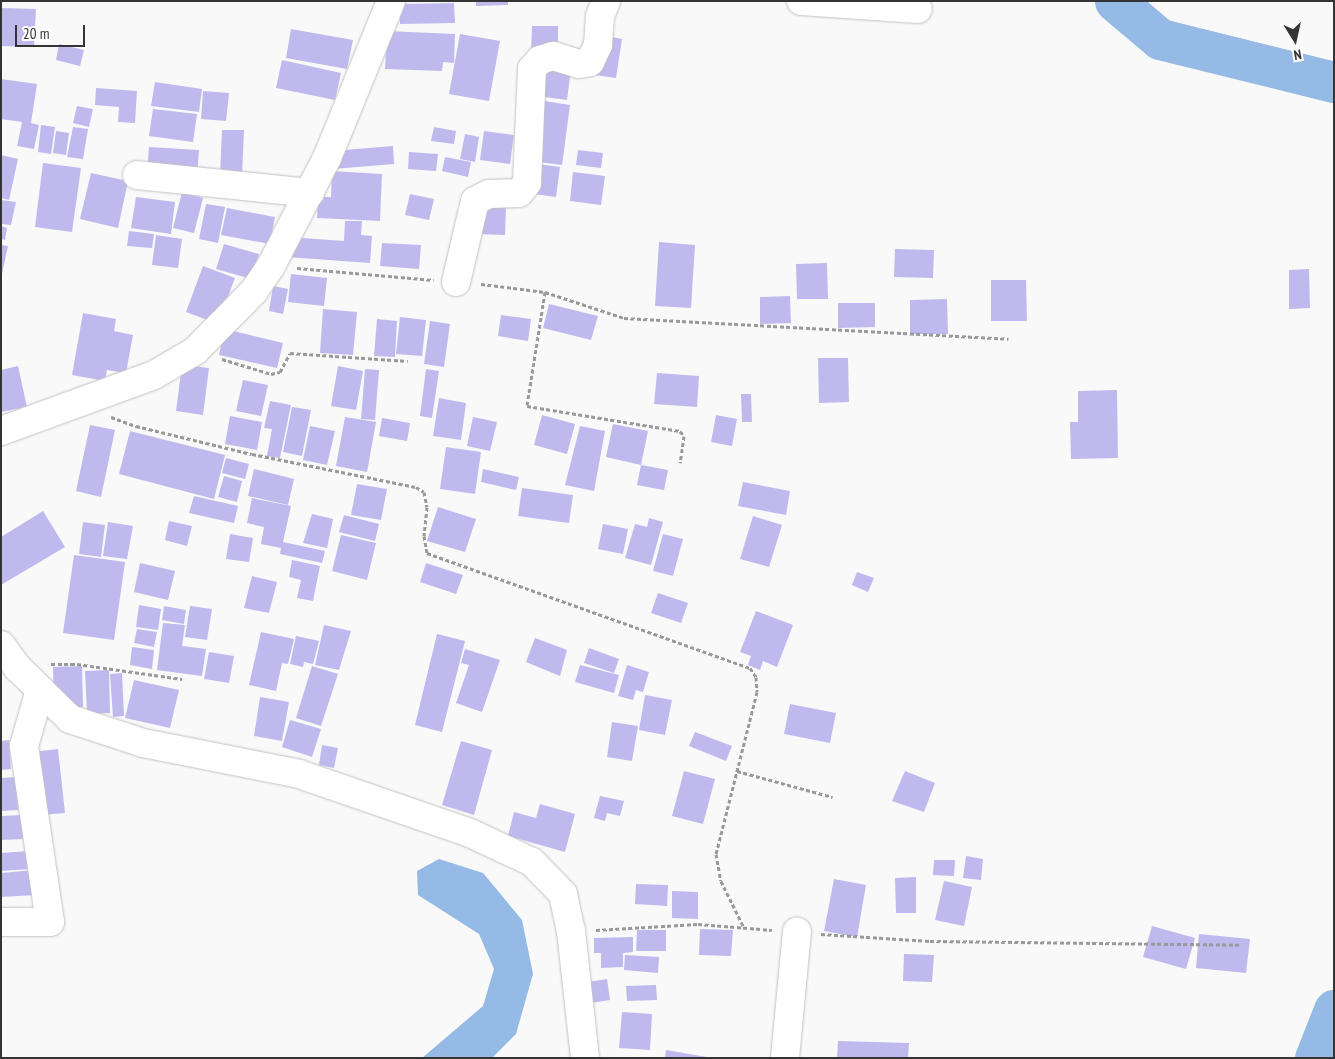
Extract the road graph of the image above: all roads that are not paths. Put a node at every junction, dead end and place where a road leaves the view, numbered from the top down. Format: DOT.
graph roads {
  1 [pos="606,1"];
  2 [pos="800,1"];
  3 [pos="388,2"];
  4 [pos="918,10"];
  5 [pos="137,175"];
  6 [pos="310,193"];
  7 [pos="456,282"];
  8 [pos="1,431"];
  9 [pos="1,646"];
  10 [pos="40,690"];
  11 [pos="1,922"];
  12 [pos="797,932"];
  13 [pos="585,1058"];
  14 [pos="785,1058"];
  1 -- 7 [label="street"];
  2 -- 4 [label="street"];
  3 -- 6 [label="street"];
  5 -- 6 [label="street"];
  6 -- 8 [label="street"];
  9 -- 10 [label="street"];
  10 -- 11 [label="street"];
  10 -- 13 [label="street"];
  12 -- 14 [label="street"];
}
